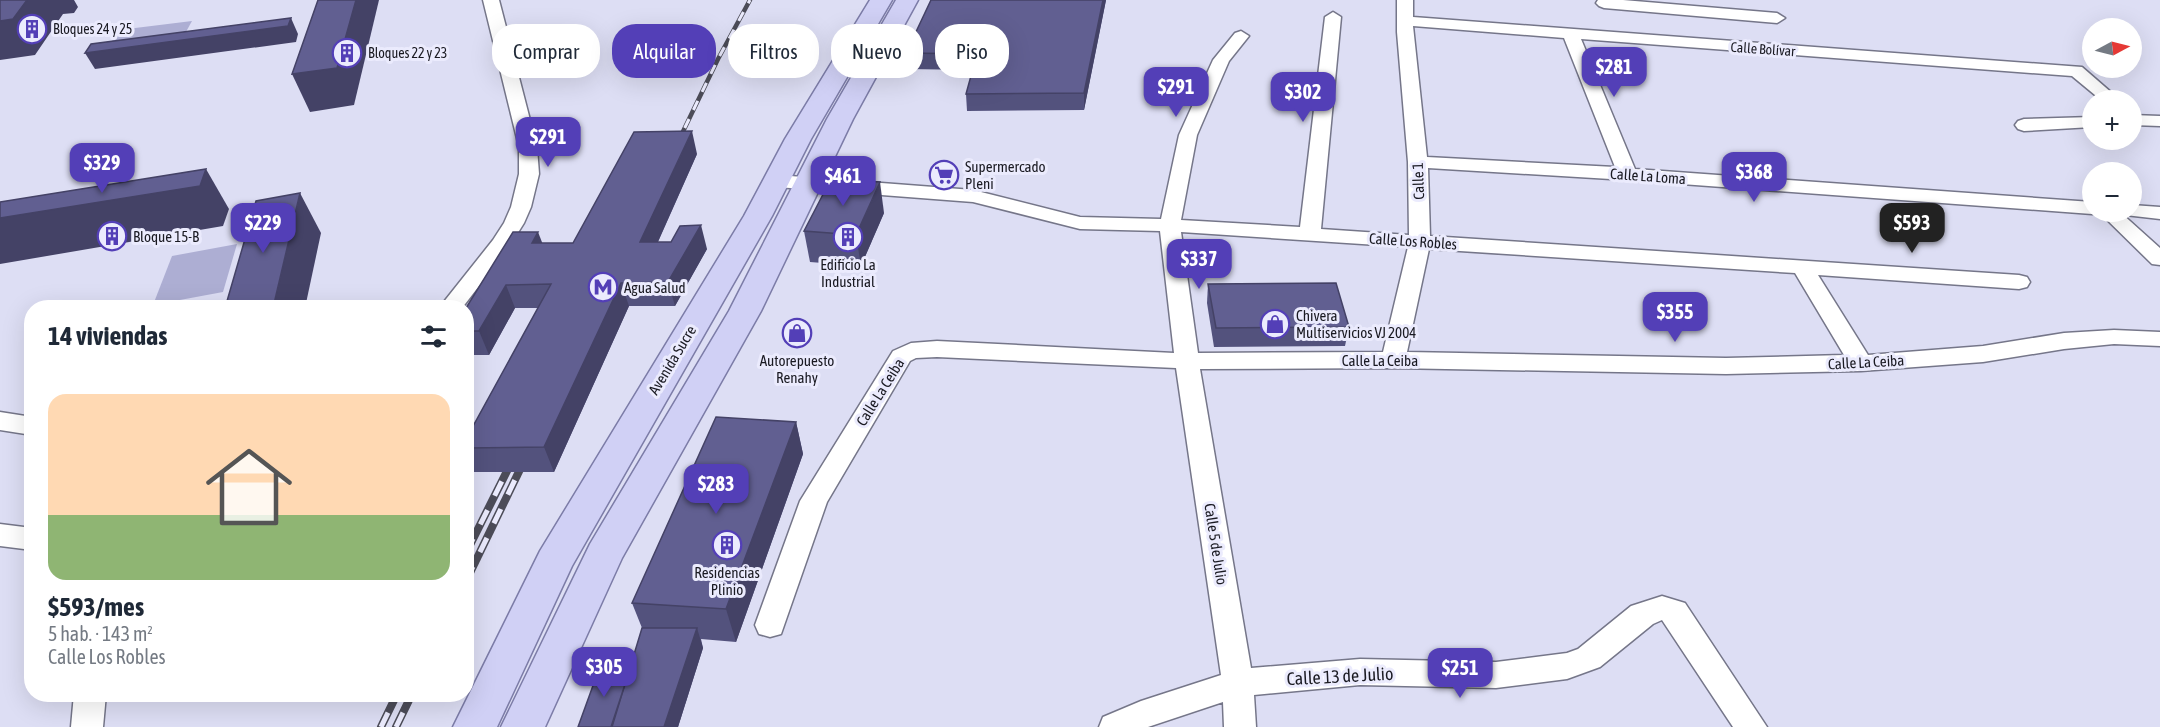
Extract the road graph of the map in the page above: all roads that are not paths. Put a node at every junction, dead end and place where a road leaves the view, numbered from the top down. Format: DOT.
graph roads {
  1 [pos="491,0"];
  2 [pos="881,0"];
  3 [pos="907,0"];
  4 [pos="1405,0"];
  5 [pos="1603,2"];
  6 [pos="1333,16"];
  7 [pos="1777,18"];
  8 [pos="1405,21"];
  9 [pos="1571,34"];
  10 [pos="1241,36"];
  11 [pos="1620,37"];
  12 [pos="2100,90"];
  13 [pos="2142,120"];
  14 [pos="2160,121"];
  15 [pos="2082,122"];
  16 [pos="2024,125"];
  17 [pos="1418,162"];
  18 [pos="1627,174"];
  19 [pos="793,182"];
  20 [pos="2082,207"];
  21 [pos="2142,212"];
  22 [pos="2160,213"];
  23 [pos="2120,222"];
  24 [pos="1170,225"];
  25 [pos="1310,234"];
  26 [pos="1420,242"];
  27 [pos="2160,259"];
  28 [pos="1801,266"];
  29 [pos="2019,282"];
  30 [pos="456,300"];
  31 [pos="2160,339"];
  32 [pos="1393,360"];
  33 [pos="1188,361"];
  34 [pos="1861,363"];
  35 [pos="0,421"];
  36 [pos="24,425"];
  37 [pos="0,535"];
  38 [pos="24,538"];
  39 [pos="770,626"];
  40 [pos="1238,683"];
  41 [pos="89,702"];
  42 [pos="87,727"];
  43 [pos="475,727"];
  44 [pos="523,727"];
  45 [pos="1115,727"];
  46 [pos="1240,727"];
  47 [pos="1751,727"];
  1 -- 30 [label="street"];
  2 -- 19 [label="main road, Avenida Sucre"];
  3 -- 19 [label="main road, Avenida Sucre"];
  4 -- 8 [label="street, Calle 1"];
  5 -- 7 [label="street"];
  5 -- 11 [label="street"];
  6 -- 25 [label="street"];
  8 -- 9 [label="street, Calle Bolívar"];
  8 -- 17 [label="street, Calle 1"];
  9 -- 11 [label="street, Calle Bolívar"];
  9 -- 18 [label="street"];
  10 -- 24 [label="street, Calle 5 de Julio"];
  11 -- 12 [label="street, Calle Bolívar"];
  13 -- 14 [label="street"];
  15 -- 16 [label="street"];
  17 -- 18 [label="street, Calle La Loma"];
  17 -- 26 [label="street, Calle 1"];
  18 -- 20 [label="street, Calle La Loma"];
  19 -- 24 [label="street, Calle Los Robles"];
  19 -- 43 [label="main road, Avenida Sucre"];
  19 -- 44 [label="main road, Avenida Sucre"];
  21 -- 22 [label="street"];
  23 -- 27 [label="street"];
  24 -- 25 [label="street, Calle Los Robles"];
  24 -- 33 [label="street, Calle 5 de Julio"];
  25 -- 26 [label="street, Calle Los Robles"];
  26 -- 28 [label="street, Calle Los Robles"];
  26 -- 32 [label="street, Calle 1"];
  28 -- 29 [label="street, Calle Los Robles"];
  28 -- 34 [label="street"];
  31 -- 34 [label="street, Calle La Ceiba"];
  32 -- 33 [label="street, Calle La Ceiba"];
  32 -- 34 [label="street, Calle La Ceiba"];
  33 -- 39 [label="street, Calle La Ceiba"];
  33 -- 40 [label="street, Calle 5 de Julio"];
  35 -- 36 [label="street"];
  37 -- 38 [label="street"];
  40 -- 45 [label="street, Calle 13 de Julio"];
  40 -- 46 [label="street, Calle 5 de Julio"];
  40 -- 47 [label="street, Calle 13 de Julio"];
  41 -- 42 [label="street"];
}
